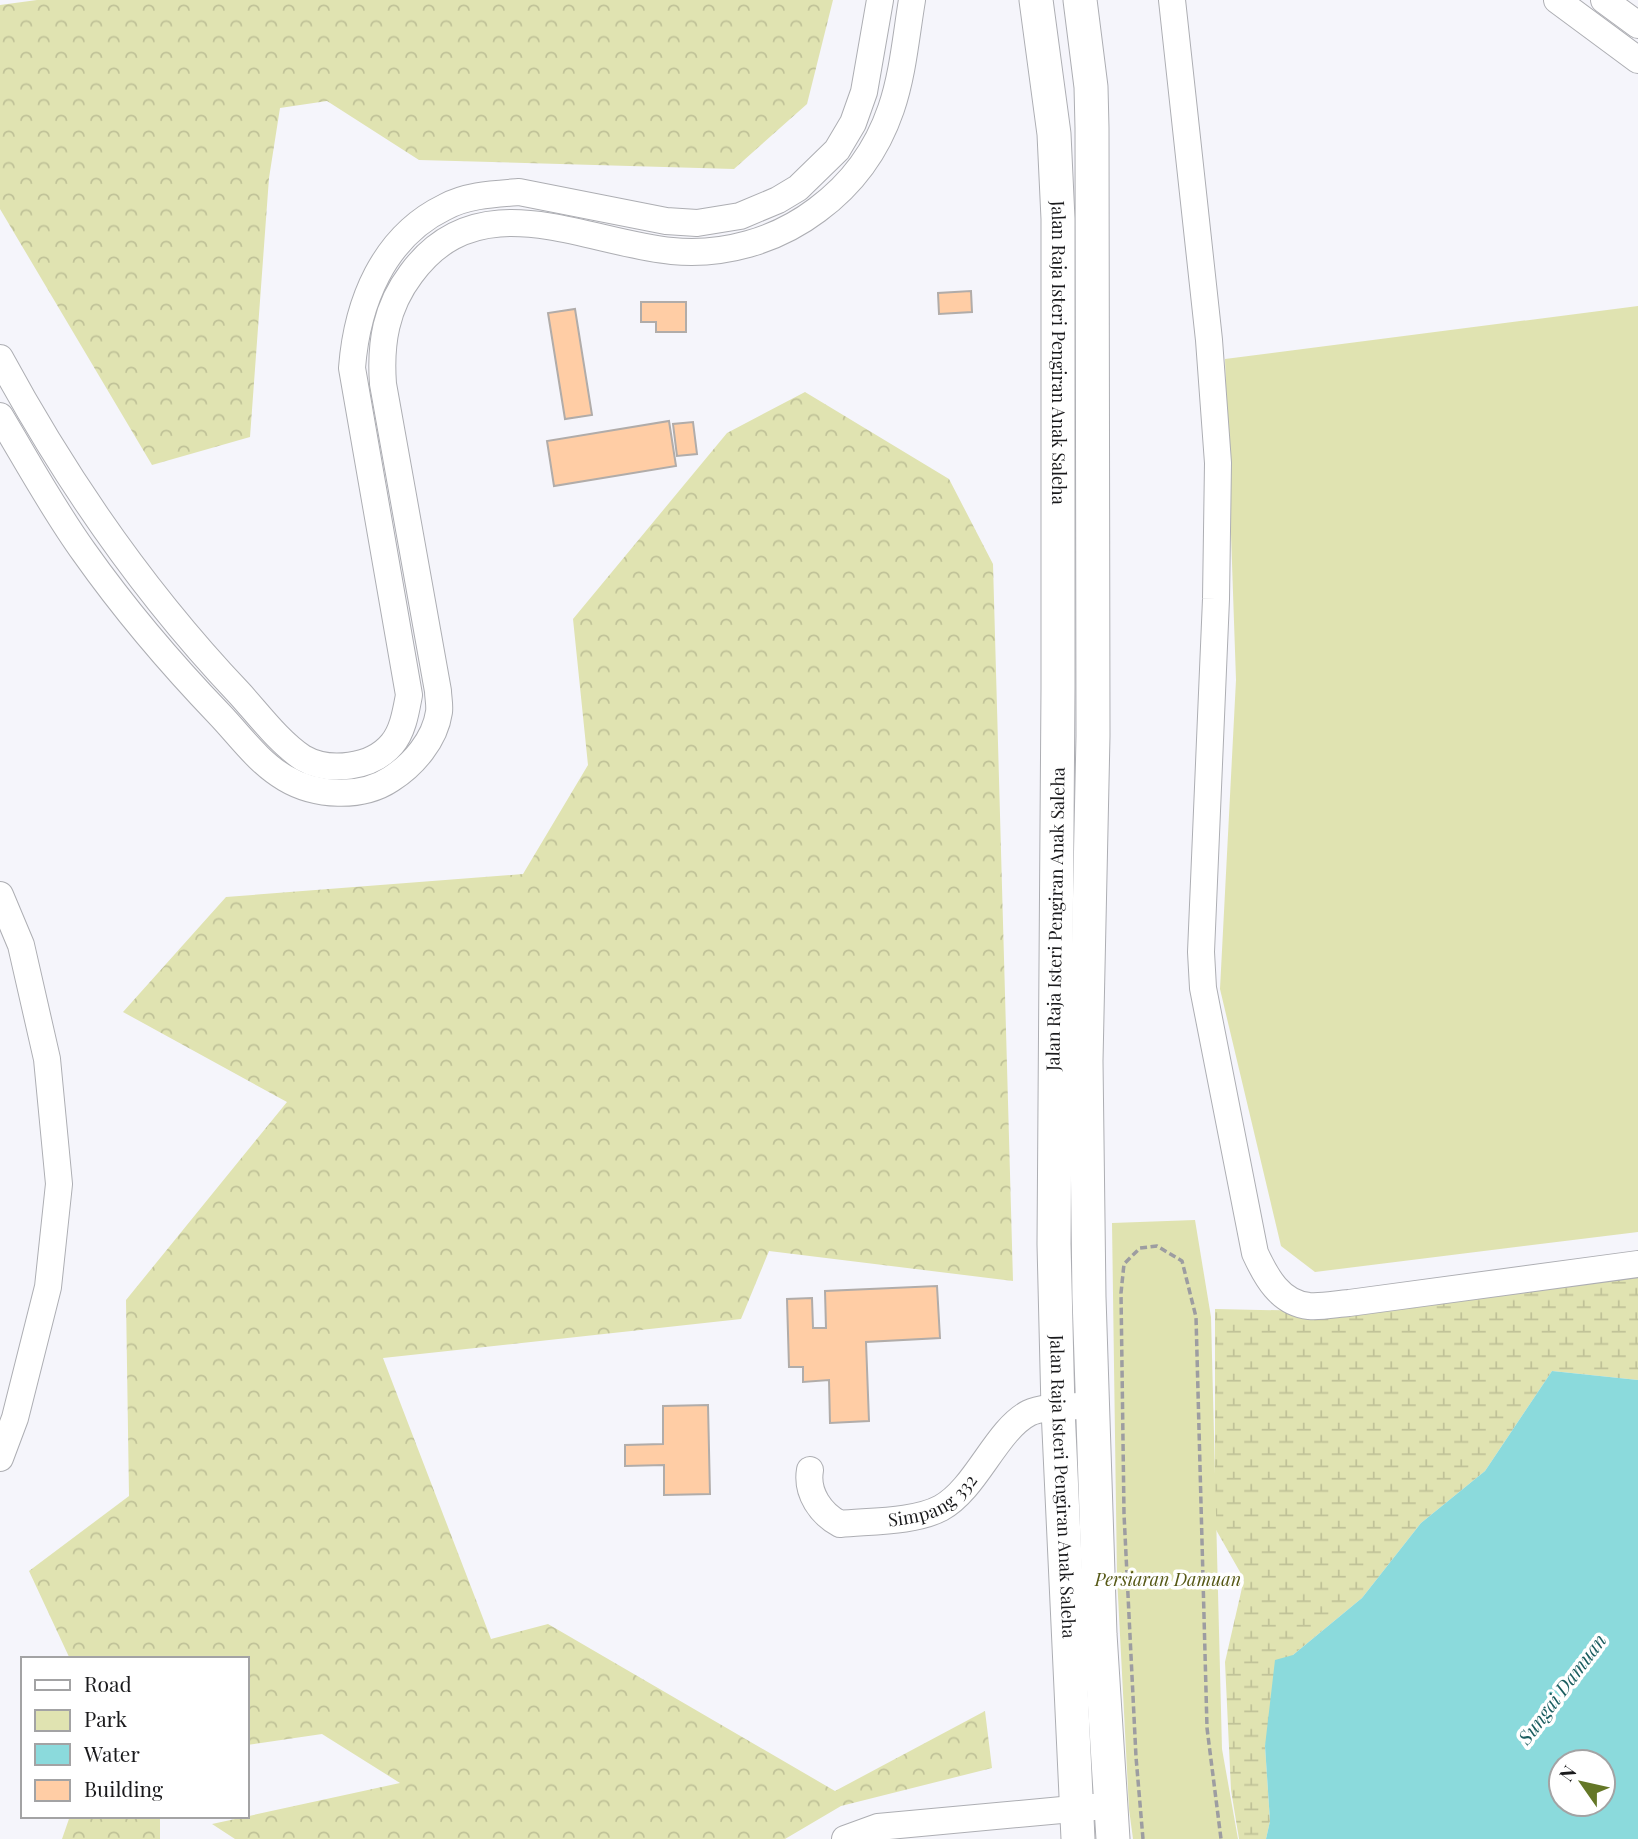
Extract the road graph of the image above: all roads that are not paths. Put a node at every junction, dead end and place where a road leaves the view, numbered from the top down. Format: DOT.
graph roads {
  1 [pos="880,0"];
  2 [pos="912,0"];
  3 [pos="1036,0"];
  4 [pos="1080,0"];
  5 [pos="1172,0"];
  6 [pos="1557,0"];
  7 [pos="1604,0"];
  8 [pos="1638,25"];
  9 [pos="1638,61"];
  10 [pos="0,358"];
  11 [pos="0,416"];
  12 [pos="0,895"];
  13 [pos="1638,1264"];
  14 [pos="1093,1405"];
  15 [pos="1058,1409"];
  16 [pos="0,1458"];
  17 [pos="810,1471"];
  18 [pos="1109,1806"];
  19 [pos="1077,1824"];
  20 [pos="845,1839"];
  21 [pos="1113,1839"];
  1 -- 10 [label="street"];
  2 -- 11 [label="street"];
  3 -- 15 [label="main road, Jalan Raja Isteri Pengiran Anak Saleha"];
  4 -- 14 [label="main road, Jalan Raja Isteri Pengiran Anak Saleha"];
  5 -- 13 [label="street"];
  6 -- 9 [label="street"];
  7 -- 8 [label="street"];
  12 -- 16 [label="street"];
  14 -- 15 [label="street, Simpang 332"];
  14 -- 18 [label="main road, Jalan Raja Isteri Pengiran Anak Saleha"];
  15 -- 17 [label="street, Simpang 332"];
  15 -- 19 [label="main road, Jalan Raja Isteri Pengiran Anak Saleha"];
  18 -- 19 [label="street"];
  18 -- 21 [label="main road, Jalan Raja Isteri Pengiran Anak Saleha"];
  19 -- 20 [label="street"];
}
